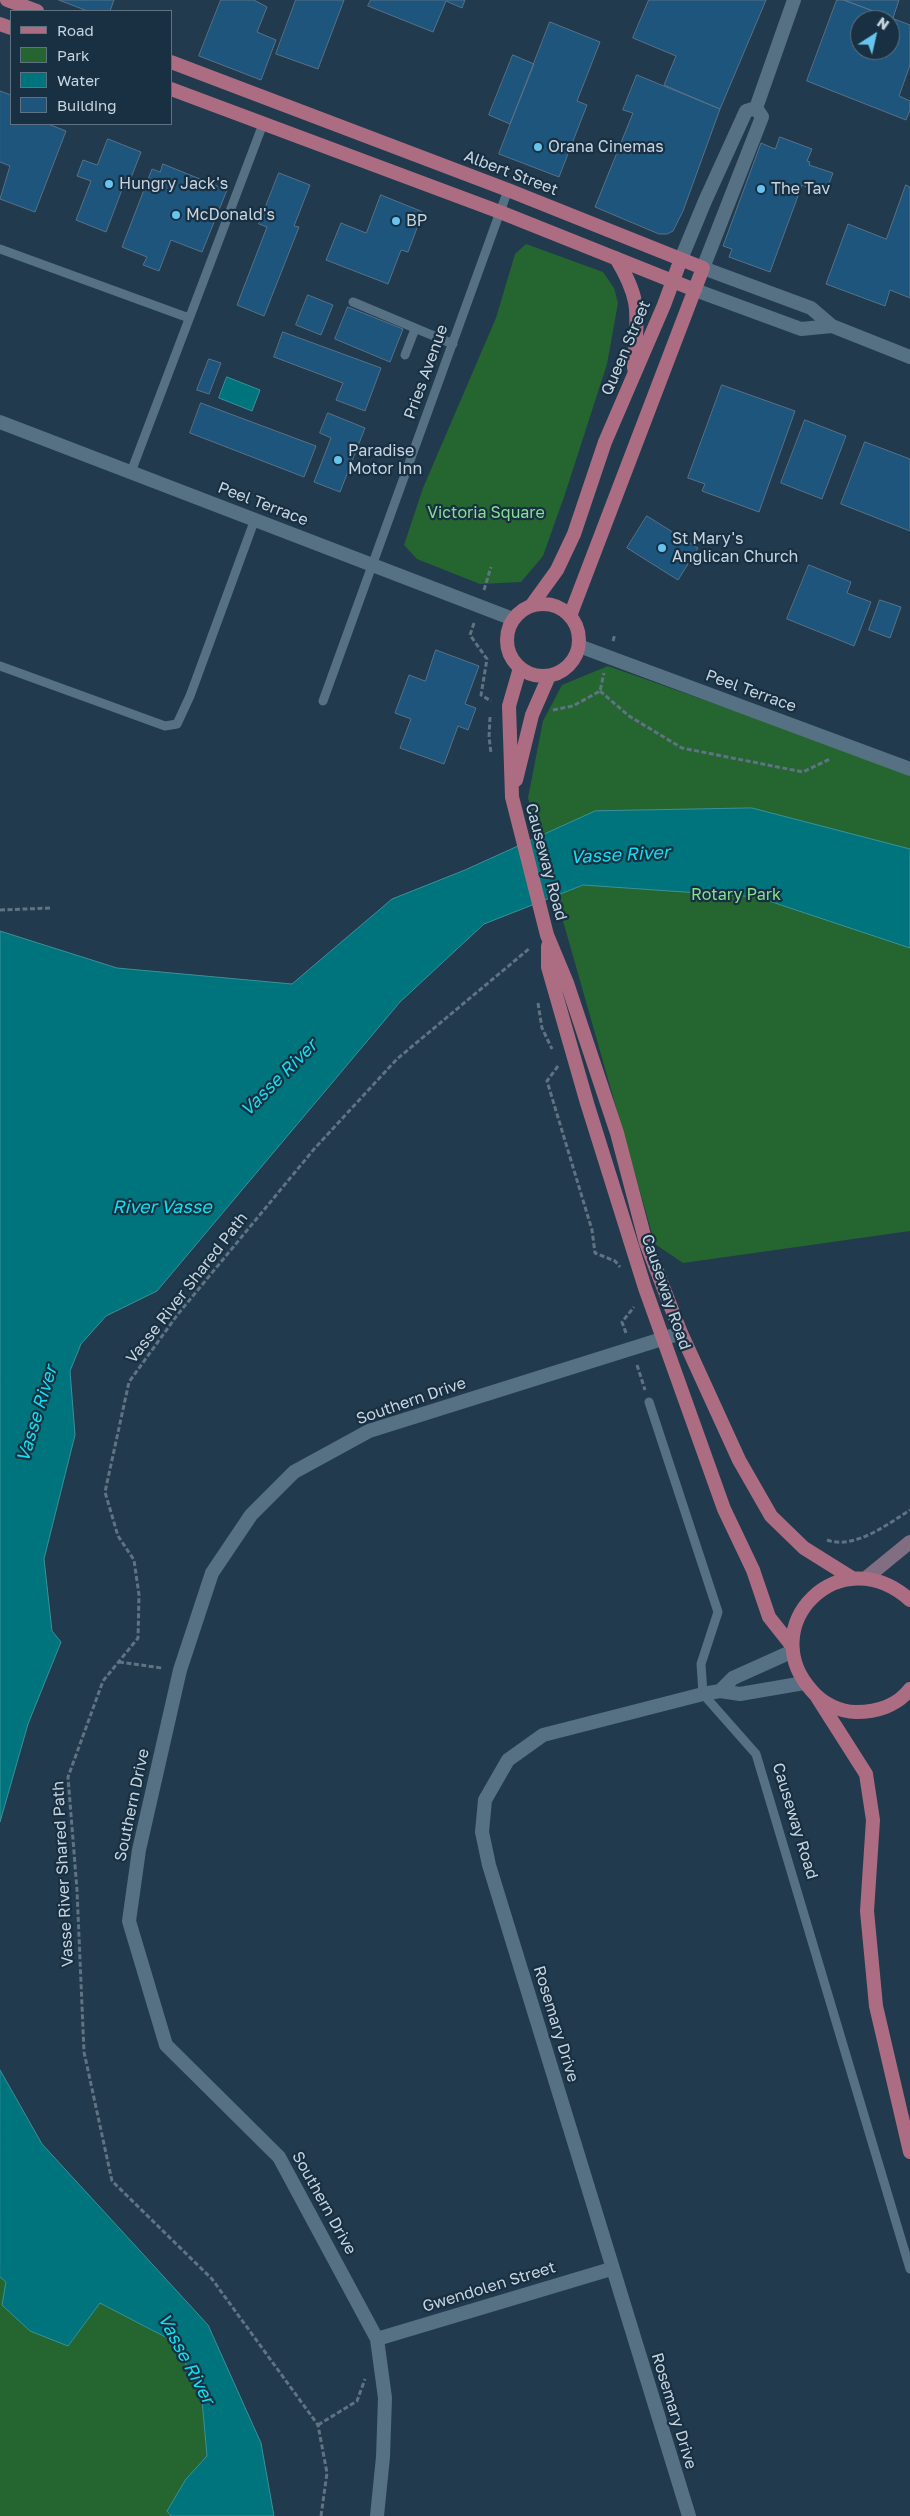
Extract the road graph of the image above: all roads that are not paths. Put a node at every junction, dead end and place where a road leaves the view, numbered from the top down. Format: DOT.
graph roads {
  1 [pos="7,0"];
  2 [pos="794,0"];
  3 [pos="34,10"];
  4 [pos="172,62"];
  5 [pos="172,89"];
  6 [pos="756,108"];
  7 [pos="263,124"];
  8 [pos="508,190"];
  9 [pos="500,212"];
  10 [pos="0,249"];
  11 [pos="616,258"];
  12 [pos="681,259"];
  13 [pos="703,268"];
  14 [pos="673,282"];
  15 [pos="695,290"];
  16 [pos="353,302"];
  17 [pos="190,318"];
  18 [pos="832,326"];
  19 [pos="415,329"];
  20 [pos="452,344"];
  21 [pos="405,355"];
  22 [pos="910,357"];
  23 [pos="634,376"];
  24 [pos="0,422"];
  25 [pos="131,472"];
  26 [pos="255,519"];
  27 [pos="373,564"];
  28 [pos="531,606"];
  29 [pos="570,616"];
  30 [pos="513,620"];
  31 [pos="579,646"];
  32 [pos="0,666"];
  33 [pos="520,668"];
  34 [pos="549,676"];
  35 [pos="323,701"];
  36 [pos="910,769"];
  37 [pos="512,797"];
  38 [pos="547,935"];
  39 [pos="681,1333"];
  40 [pos="663,1339"];
  41 [pos="649,1402"];
  42 [pos="910,1542"];
  43 [pos="859,1578"];
  44 [pos="910,1600"];
  45 [pos="792,1649"];
  46 [pos="804,1683"];
  47 [pos="910,1689"];
  48 [pos="720,1691"];
  49 [pos="703,1694"];
  50 [pos="817,1697"];
  51 [pos="910,2152"];
  52 [pos="611,2269"];
  53 [pos="910,2269"];
  54 [pos="377,2339"];
  55 [pos="377,2516"];
  56 [pos="689,2516"];
  1 -- 3 [label="main road"];
  2 -- 6 [label="street, Queen Street"];
  4 -- 8 [label="main road, Albert Street"];
  5 -- 7 [label="main road, Albert Street"];
  6 -- 12 [label="street, Queen Street"];
  6 -- 13 [label="street, Queen Street"];
  7 -- 9 [label="main road, Albert Street"];
  7 -- 17 [label="lane"];
  8 -- 9 [label="lane, Pries Avenue"];
  8 -- 12 [label="main road, Albert Street"];
  9 -- 11 [label="main road, Albert Street"];
  9 -- 20 [label="lane, Pries Avenue"];
  10 -- 17 [label="lane"];
  11 -- 14 [label="main road, Albert Street"];
  11 -- 23 [label="main road"];
  12 -- 13 [label="main road, Albert Street"];
  12 -- 14 [label="main road, Queen Street"];
  13 -- 15 [label="main road, Queen Street"];
  13 -- 18 [label="street, Albert Street"];
  14 -- 15 [label="main road, Albert Street"];
  14 -- 23 [label="main road, Queen Street"];
  15 -- 18 [label="street, Albert Street"];
  15 -- 29 [label="main road, Queen Street"];
  16 -- 19 [label="lane"];
  17 -- 25 [label="lane"];
  18 -- 22 [label="street, Albert Street"];
  19 -- 20 [label="lane"];
  19 -- 21 [label="lane"];
  20 -- 27 [label="lane, Pries Avenue"];
  23 -- 28 [label="main road, Queen Street"];
  24 -- 25 [label="street, Peel Terrace"];
  25 -- 26 [label="street, Peel Terrace"];
  26 -- 27 [label="street, Peel Terrace"];
  26 -- 32 [label="lane"];
  27 -- 30 [label="street, Peel Terrace"];
  27 -- 35 [label="lane, Pries Avenue"];
  28 -- 29 [label="main road"];
  28 -- 30 [label="main road"];
  29 -- 31 [label="main road"];
  30 -- 33 [label="main road"];
  31 -- 34 [label="main road"];
  31 -- 36 [label="street, Peel Terrace"];
  33 -- 34 [label="main road"];
  33 -- 37 [label="main road, Causeway Road"];
  34 -- 37 [label="main road, Causeway Road"];
  37 -- 38 [label="main road, Causeway Road"];
  38 -- 39 [label="main road, Causeway Road"];
  38 -- 40 [label="main road, Causeway Road"];
  39 -- 40 [label="street, Southern Drive"];
  39 -- 43 [label="main road, Causeway Road"];
  40 -- 45 [label="main road, Causeway Road"];
  40 -- 54 [label="street, Southern Drive"];
  41 -- 49 [label="lane"];
  42 -- 43 [label="main road"];
  43 -- 44 [label="main road, Causeway Road"];
  43 -- 45 [label="main road"];
  45 -- 46 [label="main road"];
  45 -- 48 [label="street, Rosemary Drive"];
  46 -- 48 [label="street, Rosemary Drive"];
  46 -- 50 [label="main road"];
  47 -- 50 [label="main road"];
  48 -- 49 [label="street, Rosemary Drive"];
  49 -- 52 [label="street, Rosemary Drive"];
  49 -- 53 [label="lane, Causeway Road"];
  50 -- 51 [label="main road"];
  52 -- 54 [label="street, Gwendolen Street"];
  52 -- 56 [label="street, Rosemary Drive"];
  54 -- 55 [label="street, Southern Drive"];
}
